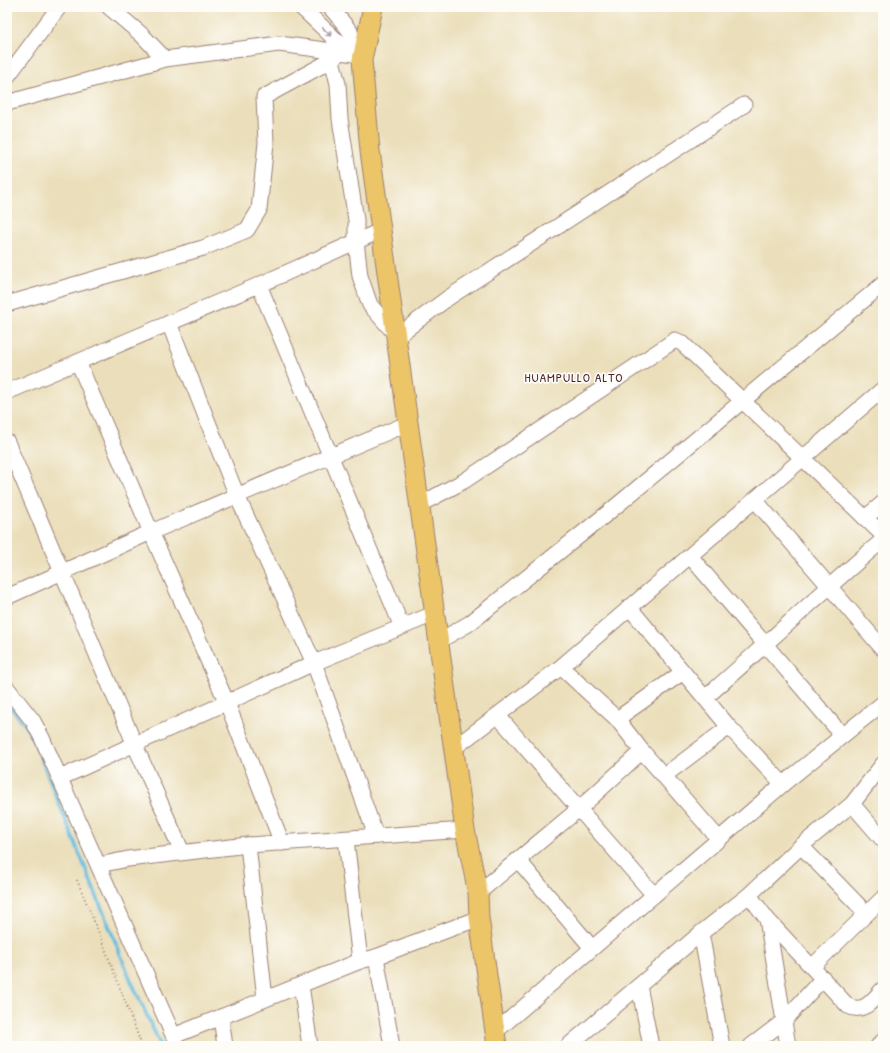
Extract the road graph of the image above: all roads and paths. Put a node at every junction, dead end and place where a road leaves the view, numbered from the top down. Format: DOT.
graph roads {
  1 [pos="59,7"];
  2 [pos="109,7"];
  3 [pos="301,7"];
  4 [pos="330,7"];
  5 [pos="373,7"];
  6 [pos="336,57"];
  7 [pos="358,57"];
  8 [pos="165,59"];
  9 [pos="7,77"];
  10 [pos="7,104"];
  11 [pos="744,104"];
  12 [pos="382,230"];
  13 [pos="356,241"];
  14 [pos="883,284"];
  15 [pos="259,285"];
  16 [pos="7,304"];
  17 [pos="169,323"];
  18 [pos="397,336"];
  19 [pos="78,362"];
  20 [pos="883,389"];
  21 [pos="7,392"];
  22 [pos="743,401"];
  23 [pos="409,423"];
  24 [pos="7,442"];
  25 [pos="331,456"];
  26 [pos="803,459"];
  27 [pos="237,496"];
  28 [pos="755,500"];
  29 [pos="883,503"];
  30 [pos="419,505"];
  31 [pos="865,518"];
  32 [pos="150,532"];
  33 [pos="883,535"];
  34 [pos="883,540"];
  35 [pos="690,556"];
  36 [pos="61,572"];
  37 [pos="829,586"];
  38 [pos="7,597"];
  39 [pos="629,607"];
  40 [pos="436,613"];
  41 [pos="402,627"];
  42 [pos="439,641"];
  43 [pos="766,646"];
  44 [pos="883,649"];
  45 [pos="314,663"];
  46 [pos="561,667"];
  47 [pos="683,672"];
  48 [pos="7,688"];
  49 [pos="705,698"];
  50 [pos="227,703"];
  51 [pos="883,703"];
  52 [pos="498,716"];
  53 [pos="617,719"];
  54 [pos="729,727"];
  55 [pos="842,735"];
  56 [pos="135,745"];
  57 [pos="454,748"];
  58 [pos="642,751"];
  59 [pos="883,764"];
  60 [pos="665,775"];
  61 [pos="60,778"];
  62 [pos="783,784"];
  63 [pos="852,804"];
  64 [pos="580,808"];
  65 [pos="465,830"];
  66 [pos="376,836"];
  67 [pos="346,839"];
  68 [pos="719,839"];
  69 [pos="883,840"];
  70 [pos="282,842"];
  71 [pos="248,845"];
  72 [pos="801,846"];
  73 [pos="182,852"];
  74 [pos="519,861"];
  75 [pos="99,865"];
  76 [pos="77,880"];
  77 [pos="478,893"];
  78 [pos="654,895"];
  79 [pos="749,895"];
  80 [pos="883,898"];
  81 [pos="866,913"];
  82 [pos="478,918"];
  83 [pos="767,919"];
  84 [pos="701,933"];
  85 [pos="592,948"];
  86 [pos="376,957"];
  87 [pos="360,961"];
  88 [pos="813,966"];
  89 [pos="823,978"];
  90 [pos="301,985"];
  91 [pos="639,986"];
  92 [pos="883,989"];
  93 [pos="265,999"];
  94 [pos="221,1017"];
  95 [pos="784,1021"];
  96 [pos="496,1039"];
  97 [pos="581,1041"];
  98 [pos="883,1041"];
  99 [pos="142,1046"];
  100 [pos="225,1046"];
  101 [pos="310,1046"];
  102 [pos="392,1046"];
  103 [pos="568,1046"];
  104 [pos="650,1046"];
  105 [pos="722,1046"];
  106 [pos="751,1046"];
  107 [pos="788,1046"];
  108 [pos="878,1046"];
  1 -- 9 [label="street"];
  2 -- 8 [label="street"];
  3 -- 7 [label="street, one-way"];
  4 -- 7 [label="street"];
  5 -- 7 [label="main road"];
  6 -- 7 [label="street"];
  6 -- 8 [label="street"];
  6 -- 13 [label="street"];
  6 -- 16 [label="street"];
  7 -- 12 [label="main road"];
  8 -- 10 [label="street"];
  11 -- 18 [label="street"];
  12 -- 13 [label="street"];
  12 -- 18 [label="main road"];
  13 -- 15 [label="street"];
  13 -- 18 [label="street"];
  14 -- 22 [label="street"];
  15 -- 17 [label="street"];
  15 -- 25 [label="street"];
  17 -- 19 [label="street"];
  17 -- 27 [label="street"];
  18 -- 23 [label="main road"];
  19 -- 21 [label="street"];
  19 -- 32 [label="street"];
  20 -- 26 [label="street"];
  22 -- 26 [label="street"];
  22 -- 30 [label="street"];
  22 -- 42 [label="street"];
  23 -- 25 [label="street"];
  23 -- 30 [label="main road"];
  24 -- 36 [label="street"];
  25 -- 27 [label="street"];
  25 -- 41 [label="street"];
  26 -- 28 [label="street"];
  26 -- 31 [label="street"];
  27 -- 32 [label="street"];
  27 -- 45 [label="street"];
  28 -- 35 [label="street"];
  28 -- 37 [label="street"];
  29 -- 31 [label="street"];
  30 -- 40 [label="main road"];
  31 -- 33 [label="street"];
  32 -- 36 [label="street"];
  32 -- 50 [label="street"];
  34 -- 37 [label="street"];
  35 -- 39 [label="street"];
  35 -- 43 [label="street"];
  36 -- 38 [label="street"];
  36 -- 56 [label="street"];
  37 -- 43 [label="street"];
  37 -- 44 [label="street"];
  39 -- 46 [label="street"];
  39 -- 47 [label="street"];
  40 -- 41 [label="street"];
  40 -- 42 [label="main road"];
  41 -- 45 [label="street"];
  42 -- 57 [label="main road"];
  43 -- 49 [label="street"];
  43 -- 55 [label="street"];
  45 -- 50 [label="street"];
  45 -- 66 [label="street"];
  46 -- 52 [label="street"];
  46 -- 53 [label="street"];
  47 -- 49 [label="street"];
  47 -- 53 [label="street"];
  48 -- 61 [label="street"];
  49 -- 54 [label="street"];
  50 -- 56 [label="street"];
  50 -- 70 [label="street"];
  51 -- 55 [label="street"];
  52 -- 57 [label="street"];
  52 -- 64 [label="street"];
  53 -- 58 [label="street"];
  54 -- 60 [label="street"];
  54 -- 62 [label="street"];
  55 -- 62 [label="street"];
  56 -- 61 [label="street"];
  56 -- 73 [label="street"];
  57 -- 65 [label="main road"];
  58 -- 60 [label="street"];
  58 -- 64 [label="street"];
  59 -- 63 [label="street"];
  60 -- 68 [label="street"];
  61 -- 75 [label="street"];
  62 -- 68 [label="street"];
  63 -- 69 [label="street"];
  63 -- 72 [label="street"];
  64 -- 74 [label="street"];
  64 -- 78 [label="street"];
  65 -- 66 [label="street"];
  65 -- 77 [label="main road"];
  66 -- 67 [label="street"];
  67 -- 70 [label="street"];
  67 -- 87 [label="street"];
  68 -- 78 [label="street"];
  70 -- 71 [label="street"];
  71 -- 73 [label="street"];
  71 -- 93 [label="street"];
  72 -- 79 [label="street"];
  72 -- 81 [label="street"];
  73 -- 75 [label="street"];
  74 -- 77 [label="street"];
  74 -- 85 [label="street"];
  75 -- 94 [label="street"];
  76 -- 99 [label="path"];
  77 -- 82 [label="main road"];
  78 -- 85 [label="street"];
  79 -- 83 [label="street"];
  79 -- 84 [label="street"];
  80 -- 81 [label="street"];
  81 -- 88 [label="street"];
  82 -- 86 [label="street"];
  82 -- 96 [label="main road"];
  83 -- 88 [label="street"];
  83 -- 95 [label="street"];
  84 -- 91 [label="street"];
  84 -- 105 [label="street"];
  85 -- 96 [label="street"];
  86 -- 87 [label="street"];
  86 -- 102 [label="street"];
  87 -- 90 [label="street"];
  88 -- 89 [label="street"];
  89 -- 92 [label="street"];
  89 -- 95 [label="street"];
  90 -- 93 [label="street"];
  90 -- 101 [label="street"];
  91 -- 97 [label="street"];
  91 -- 104 [label="street"];
  93 -- 94 [label="street"];
  94 -- 100 [label="street"];
  95 -- 106 [label="street"];
  95 -- 107 [label="street"];
  97 -- 103 [label="street"];
  98 -- 108 [label="street"];
}
